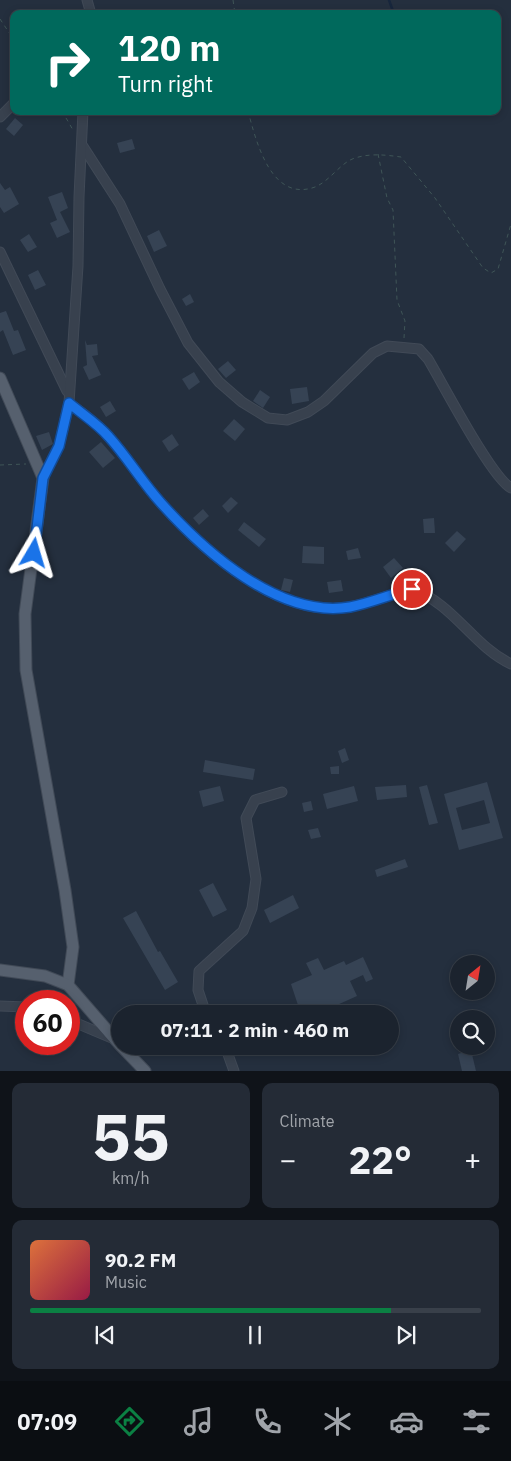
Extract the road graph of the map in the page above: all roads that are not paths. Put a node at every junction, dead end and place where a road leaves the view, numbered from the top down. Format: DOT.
graph roads {
  1 [pos="10,107"];
  2 [pos="83,115"];
  3 [pos="0,117"];
  4 [pos="82,145"];
  5 [pos="0,252"];
  6 [pos="4,273"];
  7 [pos="0,378"];
  8 [pos="68,392"];
  9 [pos="69,403"];
  10 [pos="43,478"];
  11 [pos="511,488"];
  12 [pos="511,664"];
  13 [pos="282,792"];
  14 [pos="0,970"];
  15 [pos="68,986"];
  16 [pos="203,1005"];
  17 [pos="0,1006"];
  18 [pos="15,1007"];
  19 [pos="80,1025"];
  20 [pos="111,1036"];
  21 [pos="111,1041"];
  22 [pos="129,1055"];
  23 [pos="228,1055"];
  24 [pos="145,1071"];
  25 [pos="234,1071"];
  1 -- 3 [label="street"];
  2 -- 4 [label="street"];
  4 -- 8 [label="street"];
  4 -- 11 [label="street"];
  5 -- 6 [label="street"];
  6 -- 8 [label="street"];
  7 -- 10 [label="main road"];
  8 -- 9 [label="street"];
  9 -- 10 [label="street"];
  9 -- 12 [label="street"];
  10 -- 15 [label="main road"];
  13 -- 16 [label="street"];
  14 -- 15 [label="main road"];
  15 -- 20 [label="main road"];
  17 -- 18 [label="street"];
  19 -- 21 [label="street"];
  22 -- 24 [label="main road"];
  23 -- 25 [label="street"];
}
